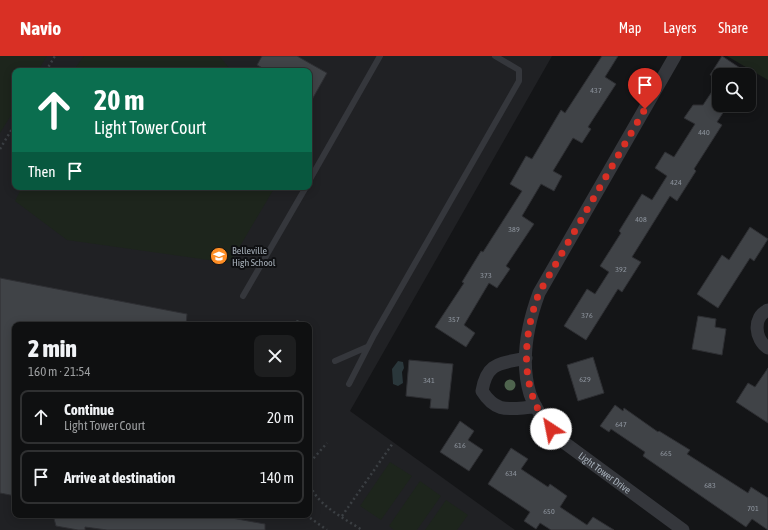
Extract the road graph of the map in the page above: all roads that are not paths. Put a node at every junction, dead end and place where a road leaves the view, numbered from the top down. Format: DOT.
graph roads {
  1 [pos="380,56"];
  2 [pos="495,56"];
  3 [pos="675,56"];
  4 [pos="312,176"];
  5 [pos="304,190"];
  6 [pos="243,296"];
  7 [pos="768,310"];
  8 [pos="367,347"];
  9 [pos="768,348"];
  10 [pos="526,358"];
  11 [pos="336,361"];
  12 [pos="349,384"];
  13 [pos="536,406"];
  14 [pos="682,530"];
  1 -- 4 [label="lane"];
  2 -- 8 [label="lane"];
  3 -- 10 [label="street, Light Tower Drive"];
  5 -- 6 [label="lane"];
  7 -- 9 [label="street"];
  8 -- 11 [label="lane"];
  8 -- 12 [label="lane"];
  10 -- 13 [label="street, Light Tower Drive"];
  10 -- 13 [label="street"];
  13 -- 14 [label="street, Light Tower Drive"];
}
